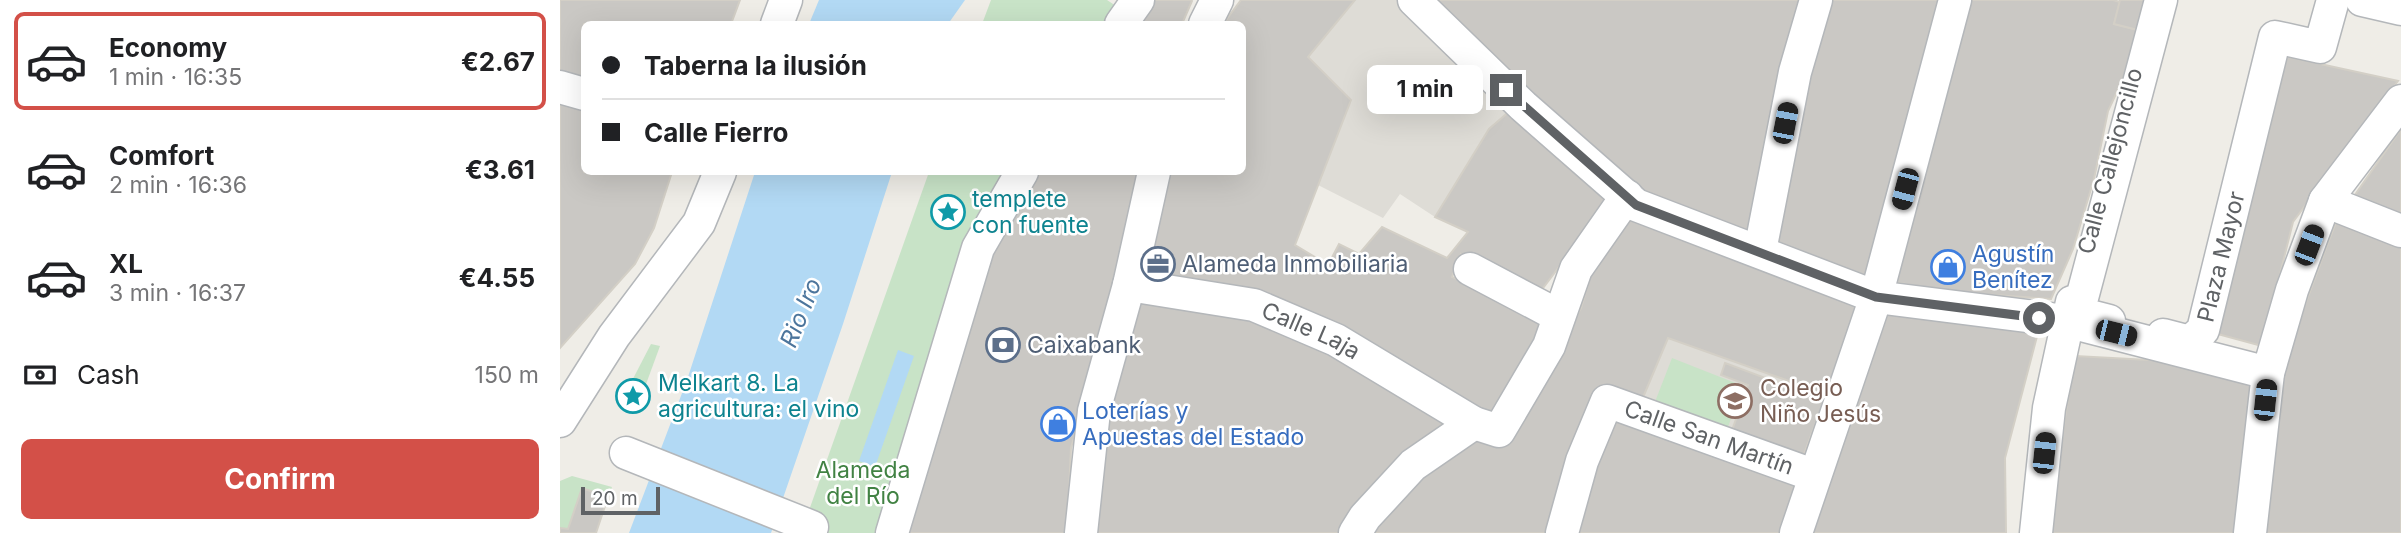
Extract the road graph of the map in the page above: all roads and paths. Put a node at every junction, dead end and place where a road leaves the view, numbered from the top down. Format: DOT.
graph roads {
  1 [pos="786,0"];
  2 [pos="1138,0"];
  3 [pos="1217,0"];
  4 [pos="1414,0"];
  5 [pos="1816,0"];
  6 [pos="1955,0"];
  7 [pos="2155,0"];
  8 [pos="2333,0"];
  9 [pos="2361,0"];
  10 [pos="2401,9"];
  11 [pos="778,21"];
  12 [pos="1123,21"];
  13 [pos="1206,21"];
  14 [pos="560,86"];
  15 [pos="581,93"];
  16 [pos="2401,101"];
  17 [pos="707,175"];
  18 [pos="719,175"];
  19 [pos="1020,175"];
  20 [pos="1153,175"];
  21 [pos="1627,196"];
  22 [pos="2325,201"];
  23 [pos="2401,231"];
  24 [pos="1760,251"];
  25 [pos="667,265"];
  26 [pos="1470,269"];
  27 [pos="1129,285"];
  28 [pos="1876,297"];
  29 [pos="2066,321"];
  30 [pos="1554,331"];
  31 [pos="2268,373"];
  32 [pos="560,421"];
  33 [pos="1474,423"];
  34 [pos="626,453"];
  35 [pos="1813,475"];
  36 [pos="812,527"];
  37 [pos="892,533"];
  38 [pos="1081,533"];
  39 [pos="1355,533"];
  40 [pos="1562,533"];
  41 [pos="1796,533"];
  42 [pos="2036,533"];
  43 [pos="2250,533"];
  1 -- 11 [label="street"];
  2 -- 12 [label="street"];
  3 -- 13 [label="street"];
  4 -- 21 [label="street"];
  5 -- 24 [label="street"];
  6 -- 28 [label="street"];
  7 -- 8 [label="street, Plaza Mayor"];
  7 -- 29 [label="street, Calle Callejoncillo"];
  9 -- 10 [label="street"];
  14 -- 15 [label="street"];
  16 -- 22 [label="street"];
  17 -- 25 [label="street"];
  18 -- 25 [label="street"];
  19 -- 37 [label="street"];
  20 -- 27 [label="street"];
  21 -- 24 [label="street"];
  21 -- 30 [label="street"];
  22 -- 23 [label="street"];
  22 -- 31 [label="street"];
  24 -- 28 [label="street"];
  25 -- 32 [label="street"];
  26 -- 30 [label="street"];
  27 -- 33 [label="street, Calle Laja"];
  27 -- 38 [label="street"];
  28 -- 29 [label="street"];
  28 -- 35 [label="street"];
  29 -- 31 [label="street"];
  29 -- 42 [label="street, Calle Callejoncillo"];
  30 -- 33 [label="street"];
  31 -- 43 [label="street"];
  33 -- 39 [label="street"];
  34 -- 36 [label="street"];
  35 -- 40 [label="street, Calle San Martín"];
  35 -- 41 [label="street"];
}
